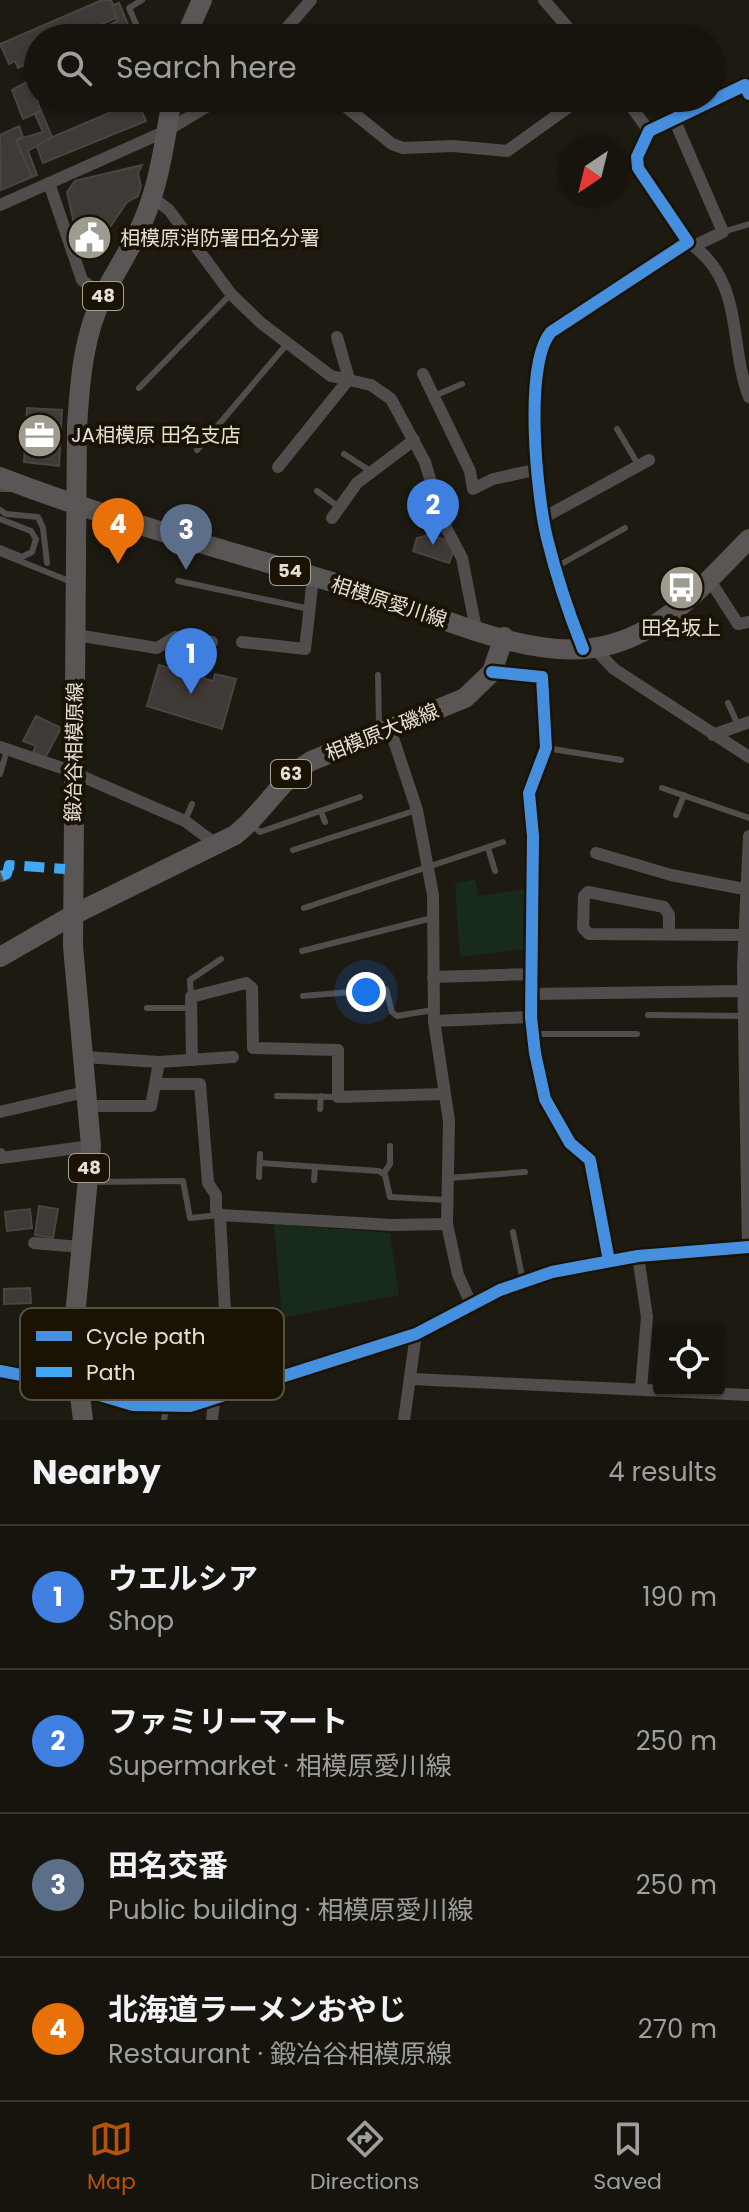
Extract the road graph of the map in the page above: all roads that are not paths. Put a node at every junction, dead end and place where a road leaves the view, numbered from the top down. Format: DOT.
graph roads {
  1 [pos="142,0"];
  2 [pos="202,0"];
  3 [pos="311,0"];
  4 [pos="547,1"];
  5 [pos="136,24"];
  6 [pos="191,24"];
  7 [pos="294,24"];
  8 [pos="566,24"];
  9 [pos="748,88"];
  10 [pos="725,98"];
  11 [pos="169,112"];
  12 [pos="198,112"];
  13 [pos="352,112"];
  14 [pos="561,112"];
  15 [pos="635,112"];
  16 [pos="691,112"];
  17 [pos="674,119"];
  18 [pos="166,131"];
  19 [pos="649,131"];
  20 [pos="49,183"];
  21 [pos="152,197"];
  22 [pos="0,205"];
  23 [pos="749,224"];
  24 [pos="723,232"];
  25 [pos="691,244"];
  26 [pos="231,294"];
  27 [pos="103,296"];
  28 [pos="337,337"];
  29 [pos="287,344"];
  30 [pos="423,374"];
  31 [pos="349,379"];
  32 [pos="462,384"];
  33 [pos="139,388"];
  34 [pos="434,396"];
  35 [pos="749,397"];
  36 [pos="617,429"];
  37 [pos="414,440"];
  38 [pos="197,450"];
  39 [pos="344,454"];
  40 [pos="644,463"];
  41 [pos="278,467"];
  42 [pos="539,469"];
  43 [pos="372,472"];
  44 [pos="0,477"];
  45 [pos="26,487"];
  46 [pos="0,489"];
  47 [pos="317,491"];
  48 [pos="76,504"];
  49 [pos="336,513"];
  50 [pos="2,514"];
  51 [pos="543,518"];
  52 [pos="625,528"];
  53 [pos="749,539"];
  54 [pos="0,553"];
  55 [pos="22,557"];
  56 [pos="36,567"];
  57 [pos="556,567"];
  58 [pos="313,578"];
  59 [pos="709,579"];
  60 [pos="178,581"];
  61 [pos="77,585"];
  62 [pos="224,593"];
  63 [pos="221,605"];
  64 [pos="310,609"];
  65 [pos="749,622"];
  66 [pos="165,629"];
  67 [pos="476,629"];
  68 [pos="76,635"];
  69 [pos="504,637"];
  70 [pos="212,642"];
  71 [pos="242,642"];
  72 [pos="163,644"];
  73 [pos="588,649"];
  74 [pos="492,672"];
  75 [pos="378,675"];
  76 [pos="728,703"];
  77 [pos="744,724"];
  78 [pos="386,731"];
  79 [pos="713,735"];
  80 [pos="4,748"];
  81 [pos="546,748"];
  82 [pos="588,754"];
  83 [pos="749,757"];
  84 [pos="621,760"];
  85 [pos="587,765"];
  86 [pos="73,772"];
  87 [pos="0,774"];
  88 [pos="662,788"];
  89 [pos="684,795"];
  90 [pos="360,797"];
  91 [pos="192,804"];
  92 [pos="417,810"];
  93 [pos="321,811"];
  94 [pos="676,815"];
  95 [pos="749,818"];
  96 [pos="185,821"];
  97 [pos="325,822"];
  98 [pos="250,823"];
  99 [pos="359,829"];
  100 [pos="749,836"];
  101 [pos="362,838"];
  102 [pos="503,842"];
  103 [pos="314,843"];
  104 [pos="217,845"];
  105 [pos="488,848"];
  106 [pos="293,850"];
  107 [pos="596,853"];
  108 [pos="317,854"];
  109 [pos="428,868"];
  110 [pos="495,871"];
  111 [pos="369,885"];
  112 [pos="744,889"];
  113 [pos="372,896"];
  114 [pos="328,899"];
  115 [pos="304,908"];
  116 [pos="332,910"];
  117 [pos="73,915"];
  118 [pos="432,918"];
  119 [pos="746,927"];
  120 [pos="362,935"];
  121 [pos="669,935"];
  122 [pos="313,937"];
  123 [pos="365,946"];
  124 [pos="315,947"];
  125 [pos="302,951"];
  126 [pos="0,957"];
  127 [pos="221,959"];
  128 [pos="531,974"];
  129 [pos="433,977"];
  130 [pos="356,980"];
  131 [pos="311,985"];
  132 [pos="744,991"];
  133 [pos="357,992"];
  134 [pos="532,994"];
  135 [pos="312,995"];
  136 [pos="303,996"];
  137 [pos="191,1002"];
  138 [pos="147,1008"];
  139 [pos="392,1012"];
  140 [pos="383,1015"];
  141 [pos="433,1015"];
  142 [pos="648,1015"];
  143 [pos="531,1017"];
  144 [pos="747,1017"];
  145 [pos="533,1034"];
  146 [pos="637,1034"];
  147 [pos="747,1054"];
  148 [pos="85,1057"];
  149 [pos="233,1057"];
  150 [pos="192,1060"];
  151 [pos="159,1062"];
  152 [pos="156,1084"];
  153 [pos="445,1094"];
  154 [pos="277,1096"];
  155 [pos="321,1096"];
  156 [pos="338,1097"];
  157 [pos="89,1098"];
  158 [pos="320,1109"];
  159 [pos="0,1112"];
  160 [pos="747,1123"];
  161 [pos="91,1146"];
  162 [pos="390,1146"];
  163 [pos="0,1154"];
  164 [pos="260,1154"];
  165 [pos="260,1163"];
  166 [pos="315,1167"];
  167 [pos="525,1172"];
  168 [pos="384,1173"];
  169 [pos="259,1177"];
  170 [pos="446,1179"];
  171 [pos="314,1180"];
  172 [pos="88,1182"];
  173 [pos="446,1200"];
  174 [pos="220,1215"];
  175 [pos="447,1224"];
  176 [pos="513,1232"];
  177 [pos="34,1243"];
  178 [pos="80,1247"];
  179 [pos="748,1247"];
  180 [pos="638,1256"];
  181 [pos="609,1261"];
  182 [pos="523,1281"];
  183 [pos="472,1306"];
  184 [pos="75,1308"];
  185 [pos="225,1308"];
  186 [pos="416,1334"];
  187 [pos="0,1371"];
  188 [pos="20,1374"];
  189 [pos="284,1377"];
  190 [pos="412,1379"];
  191 [pos="641,1389"];
  192 [pos="749,1395"];
  193 [pos="80,1400"];
  194 [pos="115,1400"];
  195 [pos="214,1401"];
  196 [pos="165,1414"];
  197 [pos="83,1420"];
  198 [pos="212,1420"];
  199 [pos="404,1420"];
  1 -- 5 [label="lane"];
  2 -- 6 [label="main road"];
  3 -- 7 [label="street"];
  4 -- 8 [label="street"];
  9 -- 10 [label="street"];
  11 -- 18 [label="main road, 鍛冶谷相模原線 / 48"];
  12 -- 18 [label="street"];
  13 -- 14 [label="street"];
  15 -- 19 [label="street"];
  16 -- 17 [label="street"];
  17 -- 19 [label="street"];
  17 -- 24 [label="street"];
  18 -- 20 [label="street"];
  18 -- 21 [label="main road, 鍛冶谷相模原線 / 48"];
  19 -- 25 [label="street"];
  20 -- 22 [label="street"];
  20 -- 27 [label="street"];
  21 -- 26 [label="street"];
  21 -- 27 [label="main road, 鍛冶谷相模原線 / 48"];
  23 -- 24 [label="lane"];
  24 -- 25 [label="street"];
  25 -- 35 [label="street"];
  25 -- 42 [label="street"];
  26 -- 29 [label="street"];
  26 -- 33 [label="lane"];
  27 -- 48 [label="main road, 鍛冶谷相模原線 / 48"];
  28 -- 31 [label="street"];
  29 -- 31 [label="street"];
  29 -- 38 [label="lane"];
  30 -- 34 [label="street"];
  31 -- 37 [label="street"];
  31 -- 41 [label="street"];
  32 -- 34 [label="lane"];
  34 -- 42 [label="street"];
  36 -- 40 [label="lane"];
  37 -- 43 [label="street"];
  37 -- 67 [label="street"];
  39 -- 43 [label="lane"];
  40 -- 51 [label="street"];
  42 -- 51 [label="street"];
  43 -- 49 [label="street"];
  44 -- 45 [label="main road, 相模原愛川線 / 54"];
  45 -- 46 [label="lane"];
  45 -- 48 [label="main road, 相模原愛川線 / 54"];
  47 -- 49 [label="lane"];
  48 -- 58 [label="main road, 相模原愛川線 / 54"];
  48 -- 61 [label="main road, 鍛冶谷相模原線 / 48"];
  50 -- 55 [label="lane"];
  50 -- 56 [label="lane"];
  51 -- 57 [label="street"];
  52 -- 57 [label="lane"];
  53 -- 59 [label="main road"];
  54 -- 55 [label="lane"];
  54 -- 56 [label="lane"];
  55 -- 56 [label="lane"];
  56 -- 61 [label="lane"];
  57 -- 73 [label="street"];
  58 -- 64 [label="street"];
  58 -- 67 [label="main road, 相模原愛川線 / 54"];
  59 -- 65 [label="street"];
  59 -- 73 [label="main road"];
  60 -- 62 [label="lane"];
  61 -- 68 [label="main road, 鍛冶谷相模原線 / 48"];
  62 -- 63 [label="lane"];
  62 -- 64 [label="lane"];
  64 -- 71 [label="street"];
  66 -- 72 [label="lane"];
  67 -- 69 [label="main road, 相模原愛川線 / 54"];
  68 -- 72 [label="street"];
  68 -- 86 [label="main road, 鍛冶谷相模原線 / 48"];
  69 -- 73 [label="main road"];
  69 -- 74 [label="main road, 相模原大磯線 / 63"];
  70 -- 72 [label="street"];
  73 -- 79 [label="street"];
  74 -- 78 [label="main road, 相模原大磯線 / 63"];
  74 -- 81 [label="street"];
  75 -- 78 [label="lane"];
  76 -- 77 [label="lane"];
  77 -- 79 [label="street"];
  78 -- 92 [label="street"];
  78 -- 98 [label="main road, 相模原大磯線 / 63"];
  79 -- 83 [label="street"];
  80 -- 86 [label="street"];
  80 -- 87 [label="lane"];
  81 -- 82 [label="lane"];
  81 -- 128 [label="street"];
  82 -- 84 [label="lane"];
  82 -- 85 [label="lane"];
  86 -- 96 [label="street"];
  86 -- 117 [label="main road, 鍛冶谷相模原線 / 48"];
  88 -- 89 [label="lane"];
  89 -- 94 [label="lane"];
  89 -- 95 [label="lane"];
  90 -- 93 [label="lane"];
  91 -- 96 [label="lane"];
  92 -- 99 [label="lane"];
  92 -- 109 [label="street"];
  93 -- 97 [label="lane"];
  93 -- 98 [label="lane"];
  96 -- 104 [label="street"];
  98 -- 104 [label="main road, 相模原大磯線 / 63"];
  99 -- 101 [label="lane"];
  99 -- 103 [label="lane"];
  100 -- 112 [label="street"];
  102 -- 105 [label="lane"];
  103 -- 106 [label="lane"];
  103 -- 108 [label="lane"];
  104 -- 117 [label="main road, 相模原大磯線 / 63"];
  105 -- 109 [label="lane"];
  105 -- 110 [label="lane"];
  107 -- 112 [label="street"];
  109 -- 111 [label="lane"];
  109 -- 118 [label="street"];
  111 -- 113 [label="lane"];
  111 -- 114 [label="lane"];
  112 -- 119 [label="street"];
  114 -- 115 [label="lane"];
  114 -- 116 [label="lane"];
  117 -- 126 [label="main road, 相模原大磯線 / 63"];
  117 -- 148 [label="main road, 鍛冶谷相模原線 / 48"];
  118 -- 120 [label="lane"];
  118 -- 129 [label="street"];
  119 -- 121 [label="street"];
  119 -- 132 [label="street"];
  120 -- 123 [label="lane"];
  120 -- 124 [label="lane"];
  121 -- 121 [label="street"];
  122 -- 124 [label="lane"];
  124 -- 125 [label="lane"];
  127 -- 137 [label="lane"];
  128 -- 129 [label="street"];
  128 -- 134 [label="street"];
  129 -- 141 [label="street"];
  130 -- 133 [label="lane"];
  131 -- 135 [label="lane"];
  132 -- 134 [label="street"];
  132 -- 144 [label="street"];
  133 -- 135 [label="lane"];
  133 -- 139 [label="lane"];
  134 -- 143 [label="street"];
  135 -- 136 [label="lane"];
  137 -- 138 [label="lane"];
  137 -- 150 [label="street"];
  137 -- 156 [label="street"];
  139 -- 140 [label="lane"];
  139 -- 141 [label="lane"];
  141 -- 143 [label="street"];
  141 -- 153 [label="street"];
  142 -- 144 [label="lane"];
  143 -- 145 [label="street"];
  144 -- 147 [label="street"];
  145 -- 146 [label="lane"];
  145 -- 181 [label="street"];
  147 -- 160 [label="street"];
  148 -- 151 [label="street"];
  148 -- 157 [label="main road, 鍛冶谷相模原線 / 48"];
  149 -- 150 [label="street"];
  150 -- 151 [label="street"];
  151 -- 152 [label="street"];
  152 -- 157 [label="street"];
  152 -- 174 [label="street"];
  153 -- 156 [label="street"];
  153 -- 170 [label="street"];
  154 -- 155 [label="lane"];
  155 -- 156 [label="lane"];
  155 -- 158 [label="lane"];
  157 -- 159 [label="street"];
  157 -- 161 [label="main road, 鍛冶谷相模原線 / 48"];
  160 -- 179 [label="street"];
  161 -- 163 [label="street"];
  161 -- 172 [label="main road, 鍛冶谷相模原線 / 48"];
  162 -- 168 [label="lane"];
  164 -- 165 [label="lane"];
  165 -- 166 [label="lane"];
  165 -- 169 [label="lane"];
  166 -- 168 [label="lane"];
  166 -- 171 [label="lane"];
  167 -- 170 [label="lane"];
  168 -- 173 [label="lane"];
  170 -- 173 [label="street"];
  172 -- 174 [label="lane"];
  172 -- 178 [label="main road, 鍛冶谷相模原線 / 48"];
  173 -- 175 [label="street"];
  174 -- 175 [label="street"];
  174 -- 185 [label="street"];
  175 -- 183 [label="street"];
  176 -- 182 [label="lane"];
  177 -- 178 [label="street"];
  178 -- 184 [label="main road, 鍛冶谷相模原線 / 48"];
  179 -- 180 [label="street"];
  180 -- 181 [label="street"];
  180 -- 191 [label="street"];
  181 -- 182 [label="street"];
  182 -- 183 [label="street"];
  183 -- 186 [label="street"];
  186 -- 189 [label="street"];
  186 -- 190 [label="street"];
  187 -- 188 [label="street"];
  190 -- 191 [label="street"];
  190 -- 199 [label="street"];
  191 -- 192 [label="street"];
  193 -- 197 [label="main road, 鍛冶谷相模原線 / 48"];
  194 -- 196 [label="street"];
  195 -- 196 [label="street"];
  195 -- 198 [label="street"];
}
